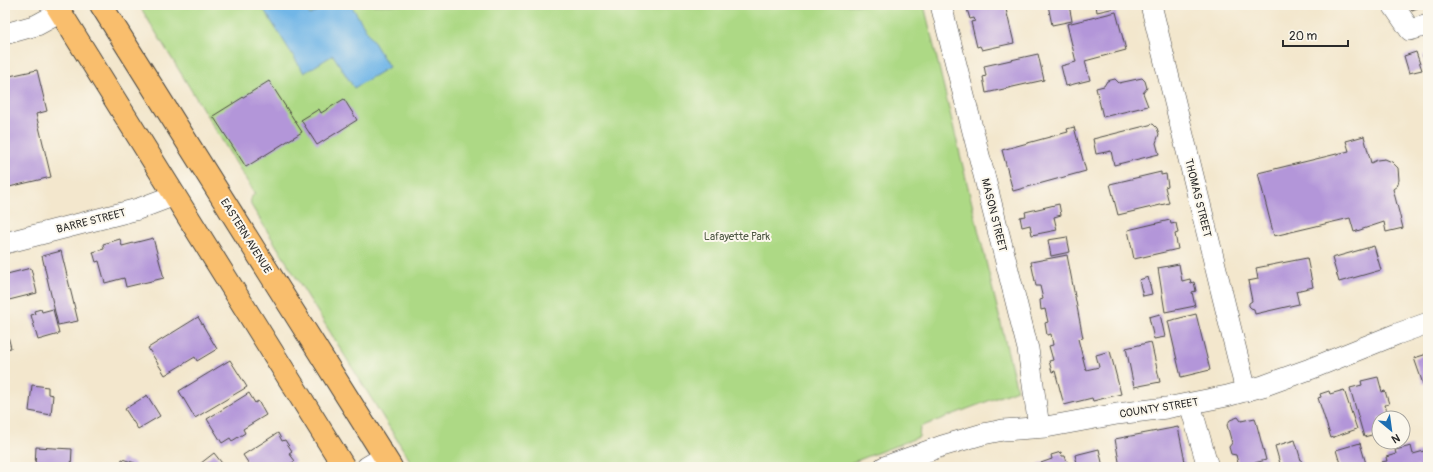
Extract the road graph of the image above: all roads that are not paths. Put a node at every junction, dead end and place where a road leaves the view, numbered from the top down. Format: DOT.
graph roads {
  1 [pos="101,5"];
  2 [pos="941,5"];
  3 [pos="1151,5"];
  4 [pos="1394,5"];
  5 [pos="59,8"];
  6 [pos="1419,27"];
  7 [pos="5,34"];
  8 [pos="175,195"];
  9 [pos="5,243"];
  10 [pos="1428,323"];
  11 [pos="1246,391"];
  12 [pos="1190,404"];
  13 [pos="1039,427"];
  14 [pos="381,464"];
  15 [pos="344,467"];
  16 [pos="884,467"];
  17 [pos="1208,467"];
  1 -- 14 [label="main road, EASTERN AVENUE"];
  2 -- 13 [label="street, MASON STREET"];
  3 -- 11 [label="street, THOMAS STREET"];
  4 -- 6 [label="street"];
  5 -- 7 [label="street"];
  5 -- 8 [label="main road"];
  8 -- 9 [label="street, BARRE STREET"];
  8 -- 15 [label="main road"];
  10 -- 11 [label="street, COUNTY STREET"];
  11 -- 12 [label="street, COUNTY STREET"];
  12 -- 13 [label="street, COUNTY STREET"];
  12 -- 17 [label="street"];
  13 -- 16 [label="street, COUNTY STREET"];
}
